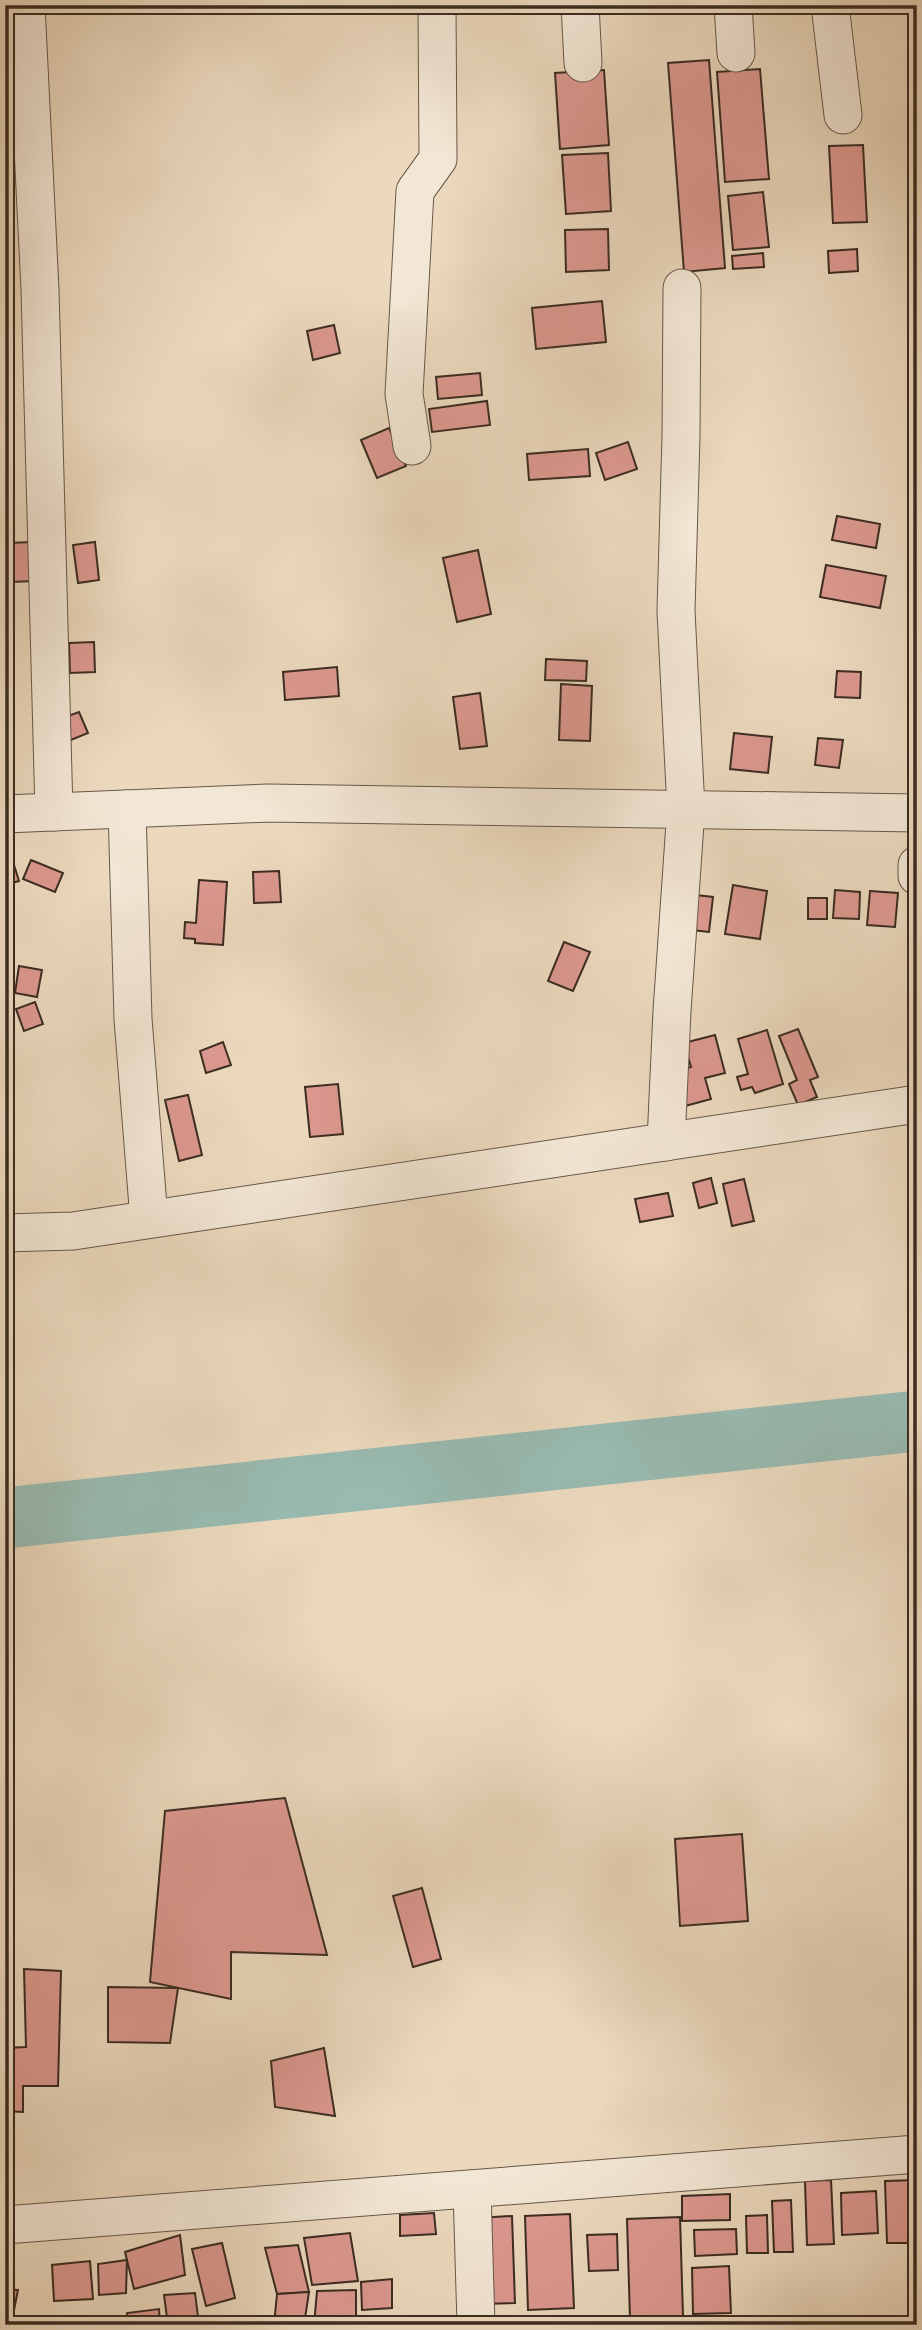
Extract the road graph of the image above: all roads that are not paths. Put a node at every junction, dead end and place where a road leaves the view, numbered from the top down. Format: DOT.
graph roads {
  1 [pos="26,5"];
  2 [pos="438,5"];
  3 [pos="580,5"];
  4 [pos="733,5"];
  5 [pos="830,5"];
  6 [pos="736,53"];
  7 [pos="583,63"];
  8 [pos="843,115"];
  9 [pos="682,288"];
  10 [pos="412,446"];
  11 [pos="127,809"];
  12 [pos="686,809"];
  13 [pos="54,812"];
  14 [pos="917,813"];
  15 [pos="5,814"];
  16 [pos="917,865"];
  17 [pos="917,876"];
  18 [pos="917,1104"];
  19 [pos="666,1142"];
  20 [pos="149,1219"];
  21 [pos="5,1233"];
  22 [pos="917,2154"];
  23 [pos="472,2189"];
  24 [pos="5,2225"];
  25 [pos="476,2325"];
  1 -- 13 [label="street"];
  2 -- 10 [label="street"];
  3 -- 7 [label="street"];
  4 -- 6 [label="street"];
  5 -- 8 [label="street"];
  9 -- 12 [label="street"];
  11 -- 12 [label="street"];
  11 -- 13 [label="street"];
  11 -- 20 [label="street"];
  12 -- 14 [label="street"];
  12 -- 19 [label="street"];
  13 -- 15 [label="street"];
  16 -- 17 [label="street"];
  18 -- 19 [label="street"];
  19 -- 20 [label="street"];
  20 -- 21 [label="street"];
  22 -- 23 [label="street"];
  23 -- 24 [label="street"];
  23 -- 25 [label="street"];
}
